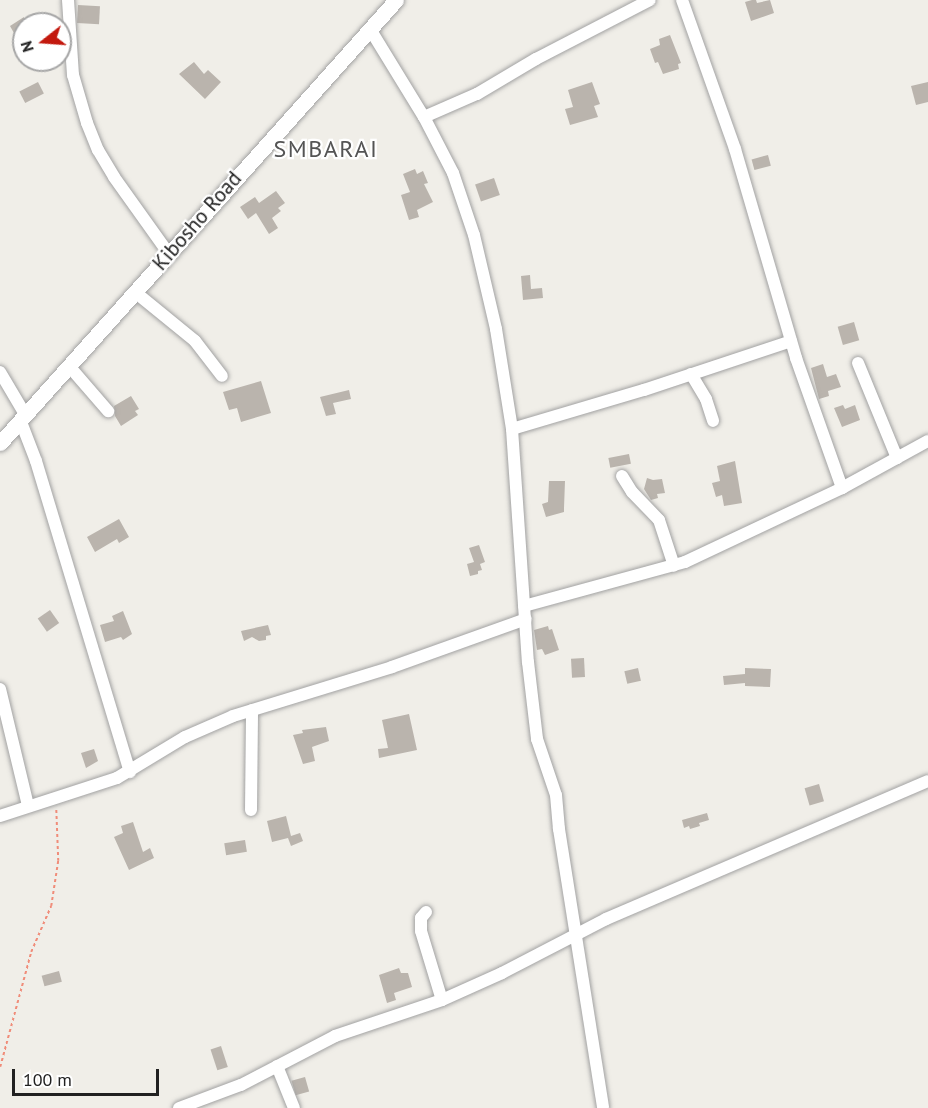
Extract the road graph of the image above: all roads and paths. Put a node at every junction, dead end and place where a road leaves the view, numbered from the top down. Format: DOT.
graph roads {
  1 [pos="68,0"];
  2 [pos="396,0"];
  3 [pos="650,0"];
  4 [pos="682,0"];
  5 [pos="370,29"];
  6 [pos="424,117"];
  7 [pos="169,254"];
  8 [pos="135,292"];
  9 [pos="791,341"];
  10 [pos="858,363"];
  11 [pos="69,366"];
  12 [pos="0,372"];
  13 [pos="691,374"];
  14 [pos="222,376"];
  15 [pos="108,411"];
  16 [pos="23,419"];
  17 [pos="713,421"];
  18 [pos="512,429"];
  19 [pos="928,441"];
  20 [pos="0,443"];
  21 [pos="897,458"];
  22 [pos="622,476"];
  23 [pos="842,488"];
  24 [pos="674,566"];
  25 [pos="524,606"];
  26 [pos="526,619"];
  27 [pos="0,689"];
  28 [pos="252,710"];
  29 [pos="130,772"];
  30 [pos="928,781"];
  31 [pos="56,798"];
  32 [pos="28,806"];
  33 [pos="251,810"];
  34 [pos="0,816"];
  35 [pos="426,912"];
  36 [pos="577,933"];
  37 [pos="442,1000"];
  38 [pos="0,1066"];
  39 [pos="276,1066"];
  40 [pos="179,1108"];
  41 [pos="294,1108"];
  42 [pos="603,1108"];
  1 -- 7 [label="street"];
  2 -- 5 [label="street, Kibosho Road"];
  3 -- 6 [label="street"];
  4 -- 9 [label="street"];
  5 -- 6 [label="street"];
  5 -- 7 [label="street, Kibosho Road"];
  6 -- 18 [label="street"];
  7 -- 8 [label="street, Kibosho Road"];
  8 -- 11 [label="street, Kibosho Road"];
  8 -- 14 [label="street"];
  9 -- 13 [label="street"];
  9 -- 23 [label="street"];
  10 -- 21 [label="street"];
  11 -- 15 [label="street"];
  11 -- 16 [label="street, Kibosho Road"];
  12 -- 16 [label="street"];
  13 -- 17 [label="street"];
  13 -- 18 [label="street"];
  16 -- 20 [label="street, Kibosho Road"];
  16 -- 29 [label="street"];
  18 -- 25 [label="street"];
  19 -- 21 [label="street"];
  21 -- 23 [label="street"];
  22 -- 24 [label="street"];
  23 -- 24 [label="street"];
  24 -- 25 [label="street"];
  25 -- 26 [label="street"];
  26 -- 28 [label="street"];
  26 -- 36 [label="street"];
  27 -- 32 [label="street"];
  28 -- 29 [label="street"];
  28 -- 33 [label="street"];
  29 -- 31 [label="street"];
  30 -- 36 [label="street"];
  31 -- 32 [label="street"];
  31 -- 38 [label="path"];
  32 -- 34 [label="street"];
  35 -- 37 [label="street"];
  36 -- 37 [label="street"];
  36 -- 42 [label="street"];
  37 -- 39 [label="street"];
  39 -- 40 [label="street"];
  39 -- 41 [label="street"];
}
